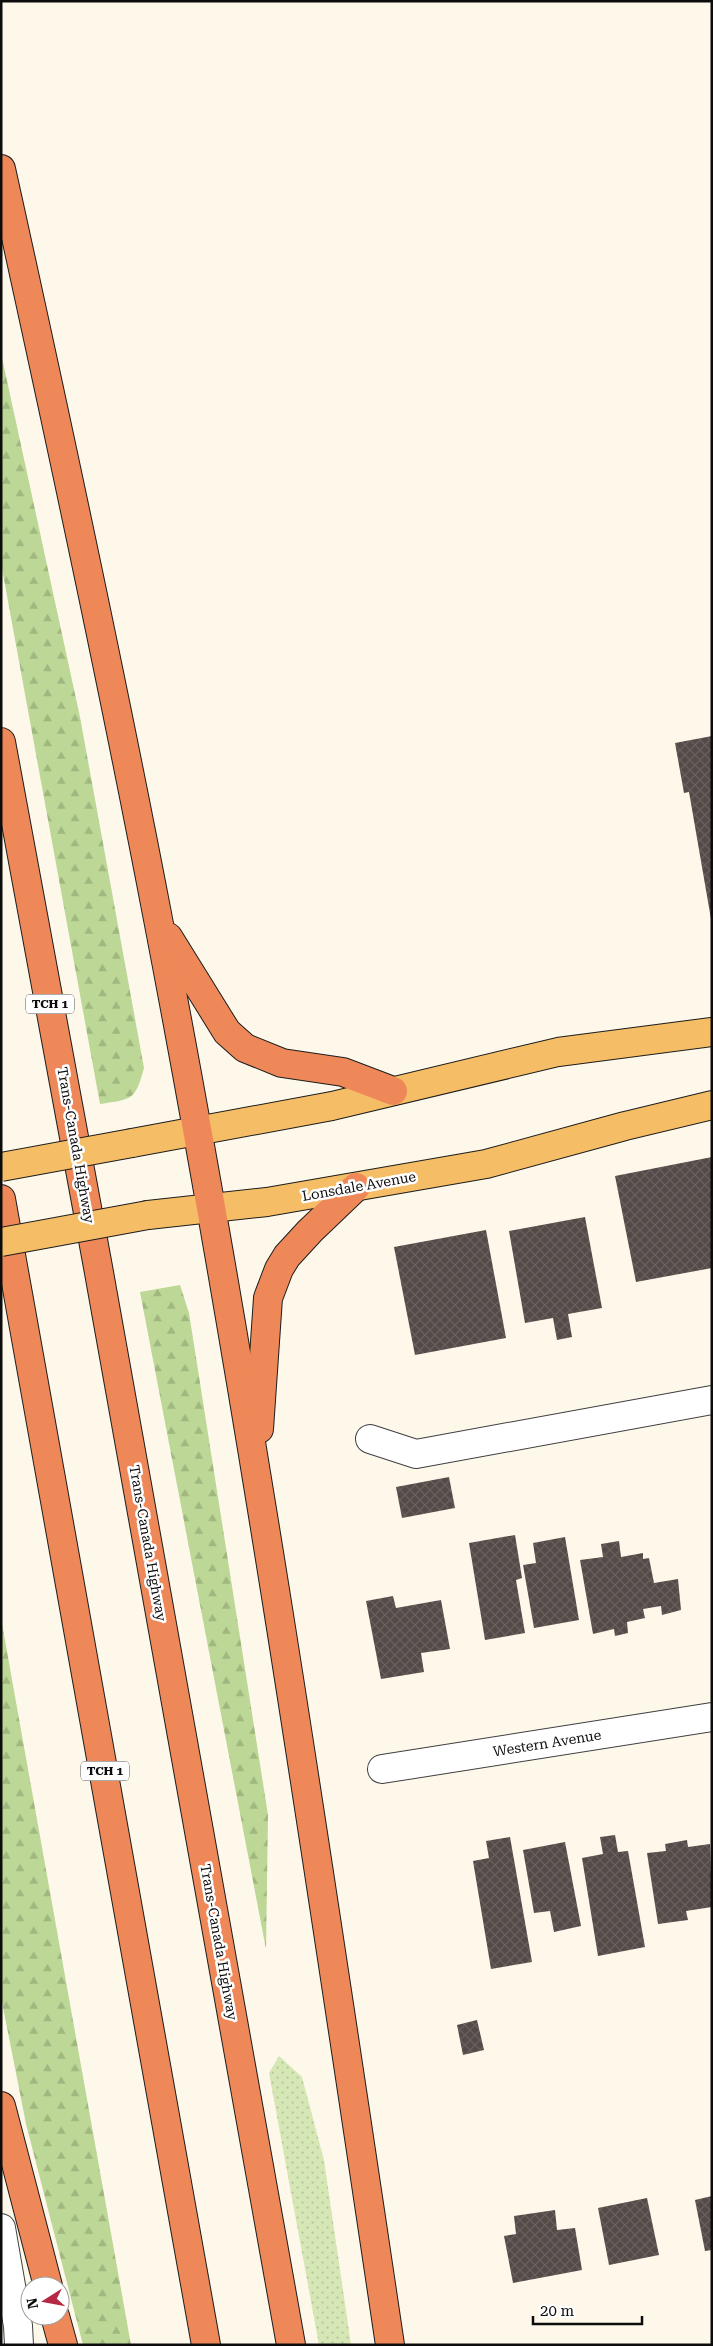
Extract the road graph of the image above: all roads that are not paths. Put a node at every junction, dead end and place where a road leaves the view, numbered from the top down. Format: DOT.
graph roads {
  1 [pos="1,169"];
  2 [pos="1,742"];
  3 [pos="158,921"];
  4 [pos="712,1032"];
  5 [pos="393,1091"];
  6 [pos="712,1105"];
  7 [pos="197,1132"];
  8 [pos="1,1167"];
  9 [pos="356,1187"];
  10 [pos="1,1198"];
  11 [pos="210,1208"];
  12 [pos="1,1242"];
  13 [pos="712,1400"];
  14 [pos="370,1439"];
  15 [pos="256,1473"];
  16 [pos="712,1717"];
  17 [pos="382,1769"];
  18 [pos="1,2106"];
  19 [pos="1,2228"];
  20 [pos="45,2276"];
  21 [pos="58,2326"];
  22 [pos="19,2345"];
  23 [pos="63,2345"];
  24 [pos="206,2345"];
  25 [pos="291,2345"];
  26 [pos="390,2345"];
  1 -- 3 [label="highway"];
  2 -- 25 [label="highway, Trans-Canada Highway / TCH 1"];
  3 -- 5 [label="highway"];
  3 -- 7 [label="highway"];
  4 -- 5 [label="main road"];
  5 -- 7 [label="main road"];
  6 -- 9 [label="main road, Lonsdale Avenue"];
  7 -- 8 [label="main road, bridge"];
  7 -- 11 [label="highway"];
  9 -- 11 [label="main road, Lonsdale Avenue"];
  9 -- 15 [label="highway"];
  10 -- 24 [label="highway, TCH 1"];
  11 -- 12 [label="main road, Lonsdale Avenue, bridge"];
  11 -- 15 [label="highway"];
  13 -- 14 [label="street"];
  15 -- 26 [label="highway"];
  16 -- 17 [label="street, Western Avenue"];
  18 -- 20 [label="highway"];
  19 -- 22 [label="street"];
  21 -- 23 [label="highway"];
}
